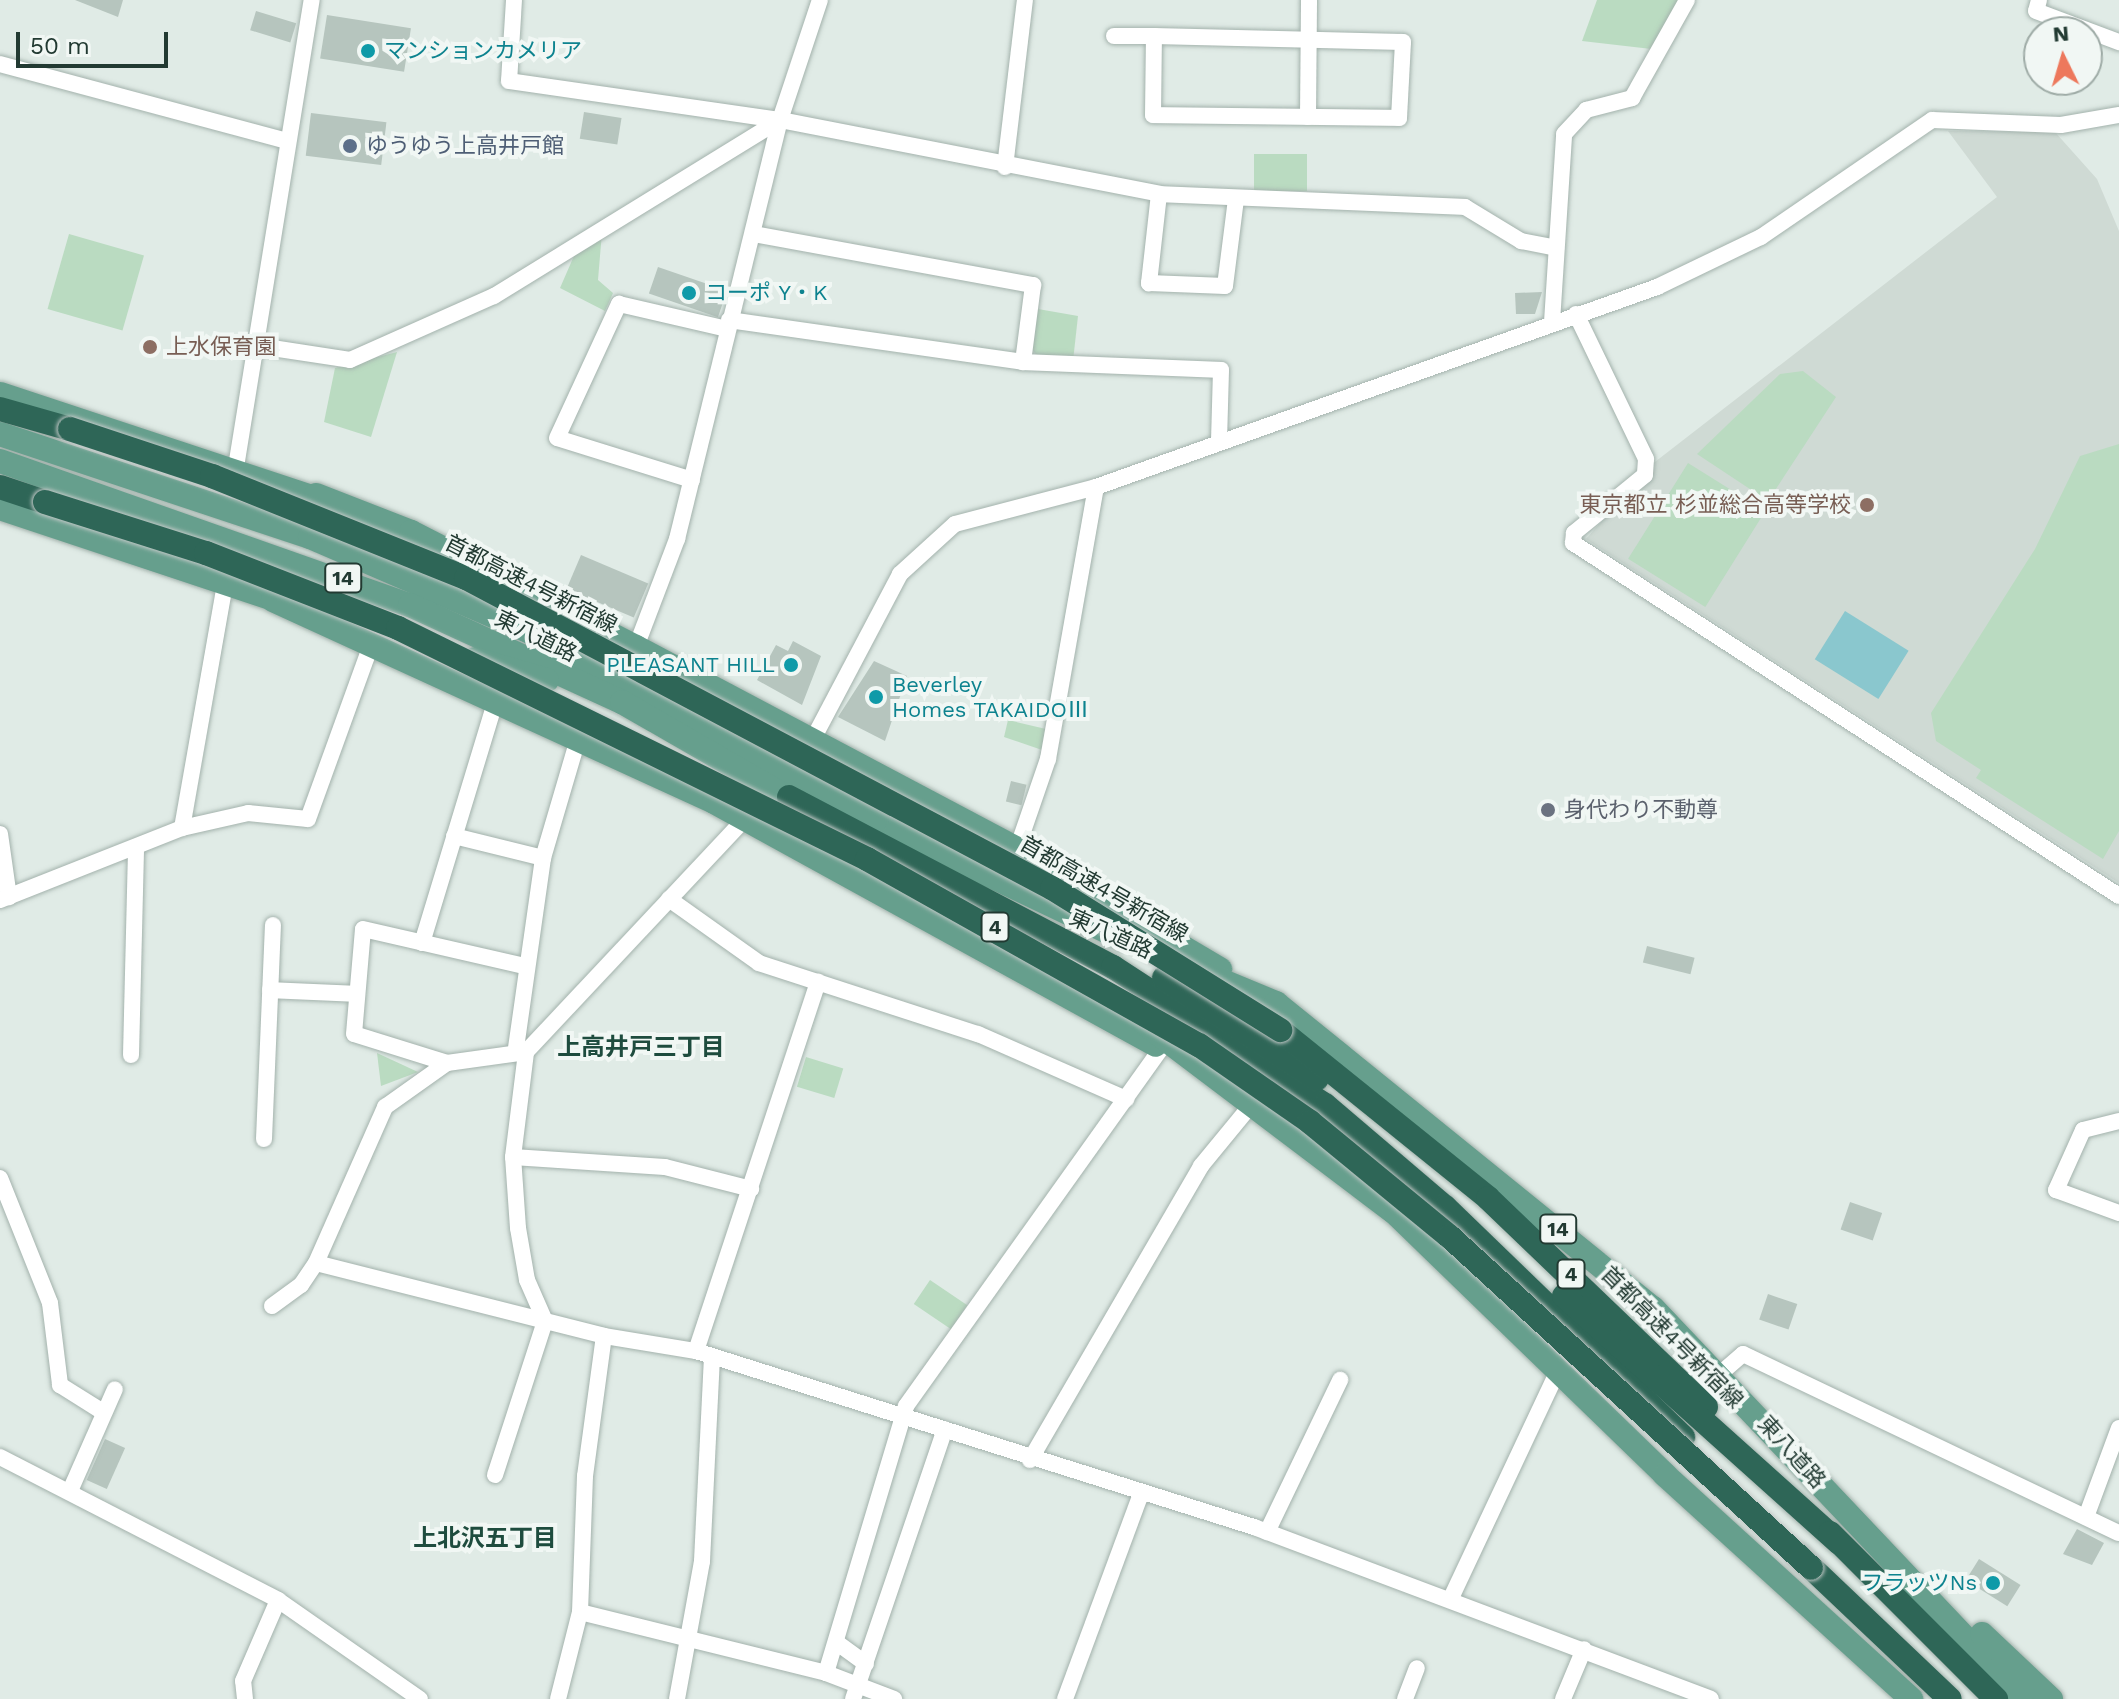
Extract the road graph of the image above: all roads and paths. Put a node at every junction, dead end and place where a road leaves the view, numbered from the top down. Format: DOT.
graph roads {
  1 [pos="312,0"];
  2 [pos="514,0"];
  3 [pos="820,0"];
  4 [pos="1025,0"];
  5 [pos="1309,0"];
  6 [pos="1687,0"];
  7 [pos="2039,0"];
  8 [pos="1114,36"];
  9 [pos="1154,36"];
  10 [pos="1310,39"];
  11 [pos="2119,42"];
  12 [pos="0,64"];
  13 [pos="2119,115"];
  14 [pos="1308,117"];
  15 [pos="780,120"];
  16 [pos="287,141"];
  17 [pos="1005,167"];
  18 [pos="1159,194"];
  19 [pos="1236,199"];
  20 [pos="754,234"];
  21 [pos="1556,248"];
  22 [pos="1576,314"];
  23 [pos="1552,322"];
  24 [pos="728,325"];
  25 [pos="259,346"];
  26 [pos="1023,362"];
  27 [pos="0,394"];
  28 [pos="0,409"];
  29 [pos="0,434"];
  30 [pos="1219,442"];
  31 [pos="0,461"];
  32 [pos="236,467"];
  33 [pos="692,480"];
  34 [pos="0,487"];
  35 [pos="1096,487"];
  36 [pos="316,495"];
  37 [pos="0,508"];
  38 [pos="225,583"];
  39 [pos="273,600"];
  40 [pos="526,630"];
  41 [pos="372,642"];
  42 [pos="636,647"];
  43 [pos="496,700"];
  44 [pos="622,702"];
  45 [pos="578,739"];
  46 [pos="811,743"];
  47 [pos="789,797"];
  48 [pos="743,821"];
  49 [pos="182,828"];
  50 [pos="896,831"];
  51 [pos="0,834"];
  52 [pos="454,836"];
  53 [pos="136,848"];
  54 [pos="1017,849"];
  55 [pos="543,858"];
  56 [pos="2119,896"];
  57 [pos="5,899"];
  58 [pos="669,899"];
  59 [pos="273,925"];
  60 [pos="422,943"];
  61 [pos="524,966"];
  62 [pos="818,982"];
  63 [pos="270,990"];
  64 [pos="357,994"];
  65 [pos="1276,1003"];
  66 [pos="1161,1048"];
  67 [pos="521,1050"];
  68 [pos="131,1055"];
  69 [pos="447,1063"];
  70 [pos="1126,1099"];
  71 [pos="1330,1099"];
  72 [pos="1252,1104"];
  73 [pos="2119,1121"];
  74 [pos="264,1139"];
  75 [pos="513,1157"];
  76 [pos="0,1178"];
  77 [pos="751,1189"];
  78 [pos="2119,1213"];
  79 [pos="316,1263"];
  80 [pos="272,1306"];
  81 [pos="545,1321"];
  82 [pos="604,1336"];
  83 [pos="704,1354"];
  84 [pos="1558,1371"];
  85 [pos="1721,1373"];
  86 [pos="1340,1380"];
  87 [pos="115,1389"];
  88 [pos="103,1412"];
  89 [pos="904,1418"];
  90 [pos="2119,1428"];
  91 [pos="945,1429"];
  92 [pos="0,1457"];
  93 [pos="1030,1460"];
  94 [pos="495,1475"];
  95 [pos="1665,1475"];
  96 [pos="1817,1480"];
  97 [pos="70,1491"];
  98 [pos="1141,1493"];
  99 [pos="2086,1517"];
  100 [pos="1267,1532"];
  101 [pos="2119,1533"];
  102 [pos="1839,1543"];
  103 [pos="1811,1568"];
  104 [pos="1451,1598"];
  105 [pos="278,1600"];
  106 [pos="580,1612"];
  107 [pos="688,1640"];
  108 [pos="836,1642"];
  109 [pos="1584,1649"];
  110 [pos="866,1664"];
  111 [pos="1417,1668"];
  112 [pos="826,1673"];
  113 [pos="857,1691"];
  114 [pos="245,1699"];
  115 [pos="420,1699"];
  116 [pos="558,1699"];
  117 [pos="677,1699"];
  118 [pos="894,1699"];
  119 [pos="1065,1699"];
  120 [pos="1405,1699"];
  121 [pos="1563,1699"];
  122 [pos="1711,1699"];
  123 [pos="1894,1699"];
  124 [pos="1911,1699"];
  125 [pos="1950,1699"];
  126 [pos="1996,1699"];
  127 [pos="2023,1699"];
  128 [pos="2051,1699"];
  1 -- 16 [label="street"];
  2 -- 15 [label="street"];
  3 -- 15 [label="street"];
  4 -- 17 [label="street"];
  5 -- 10 [label="street"];
  6 -- 21 [label="street"];
  7 -- 11 [label="street"];
  8 -- 9 [label="street"];
  9 -- 10 [label="street"];
  9 -- 14 [label="street"];
  10 -- 14 [label="street"];
  10 -- 14 [label="street"];
  12 -- 16 [label="street"];
  13 -- 22 [label="street"];
  15 -- 17 [label="street"];
  15 -- 20 [label="street"];
  15 -- 25 [label="street"];
  16 -- 25 [label="street"];
  17 -- 18 [label="street"];
  18 -- 19 [label="street"];
  18 -- 19 [label="street"];
  19 -- 21 [label="street"];
  20 -- 24 [label="street"];
  20 -- 26 [label="street"];
  21 -- 23 [label="street"];
  22 -- 23 [label="street"];
  22 -- 56 [label="street"];
  23 -- 30 [label="street"];
  24 -- 26 [label="street"];
  24 -- 33 [label="street"];
  24 -- 33 [label="street"];
  25 -- 32 [label="street"];
  26 -- 30 [label="street"];
  27 -- 32 [label="main road, 14"];
  28 -- 102 [label="highway, 首都高速4号新宿線 / 4, bridge"];
  29 -- 40 [label="main road, 東八道路 / 14"];
  30 -- 35 [label="street"];
  31 -- 44 [label="main road, 東八道路 / 14"];
  32 -- 36 [label="main road, 14"];
  33 -- 42 [label="street"];
  34 -- 103 [label="highway, 4, bridge"];
  35 -- 46 [label="street"];
  35 -- 54 [label="street"];
  36 -- 40 [label="main road, 14"];
  36 -- 42 [label="main road"];
  37 -- 38 [label="main road"];
  38 -- 39 [label="main road"];
  38 -- 49 [label="street"];
  39 -- 41 [label="main road"];
  39 -- 44 [label="main road"];
  40 -- 50 [label="main road, 東八道路 / 14"];
  41 -- 43 [label="main road"];
  41 -- 49 [label="street"];
  42 -- 46 [label="main road"];
  43 -- 45 [label="main road"];
  43 -- 52 [label="street"];
  44 -- 47 [label="main road, 東八道路 / 14"];
  45 -- 48 [label="main road"];
  45 -- 55 [label="street"];
  46 -- 54 [label="main road"];
  47 -- 71 [label="highway"];
  47 -- 72 [label="main road, 東八道路 / 14"];
  48 -- 58 [label="street"];
  48 -- 66 [label="main road"];
  49 -- 53 [label="street"];
  50 -- 65 [label="main road, 東八道路 / 14"];
  50 -- 71 [label="highway"];
  51 -- 57 [label="street"];
  52 -- 55 [label="street"];
  52 -- 60 [label="street"];
  53 -- 57 [label="street"];
  53 -- 68 [label="street"];
  54 -- 65 [label="main road"];
  55 -- 61 [label="street"];
  58 -- 62 [label="street"];
  58 -- 67 [label="street"];
  59 -- 63 [label="street"];
  60 -- 61 [label="street"];
  60 -- 64 [label="street"];
  61 -- 67 [label="street"];
  62 -- 70 [label="street"];
  62 -- 77 [label="street"];
  63 -- 64 [label="street"];
  63 -- 74 [label="street"];
  64 -- 69 [label="street"];
  65 -- 85 [label="main road, 東八道路 / 14"];
  66 -- 70 [label="street"];
  66 -- 72 [label="main road"];
  67 -- 69 [label="street"];
  67 -- 75 [label="street"];
  69 -- 79 [label="street"];
  70 -- 89 [label="street"];
  71 -- 102 [label="highway"];
  71 -- 103 [label="highway, bridge"];
  72 -- 84 [label="main road, 東八道路 / 14"];
  72 -- 93 [label="street"];
  73 -- 78 [label="street"];
  75 -- 77 [label="street"];
  75 -- 81 [label="street"];
  76 -- 88 [label="street"];
  77 -- 83 [label="street"];
  79 -- 80 [label="street"];
  79 -- 81 [label="street"];
  81 -- 82 [label="street"];
  81 -- 94 [label="street"];
  82 -- 83 [label="street"];
  82 -- 106 [label="street"];
  83 -- 89 [label="street"];
  83 -- 107 [label="street"];
  84 -- 95 [label="main road, 東八道路 / 14"];
  84 -- 104 [label="street"];
  85 -- 96 [label="main road, 東八道路 / 14"];
  85 -- 99 [label="street"];
  86 -- 100 [label="street"];
  87 -- 88 [label="street"];
  88 -- 97 [label="street"];
  89 -- 91 [label="street"];
  89 -- 108 [label="street"];
  90 -- 99 [label="street"];
  91 -- 93 [label="street"];
  91 -- 110 [label="street"];
  92 -- 97 [label="street"];
  93 -- 98 [label="street"];
  95 -- 123 [label="main road, 14"];
  95 -- 124 [label="main road, 東八道路 / 14"];
  96 -- 127 [label="main road, 東八道路 / 14"];
  96 -- 128 [label="main road, 14"];
  97 -- 105 [label="street"];
  98 -- 100 [label="street"];
  98 -- 119 [label="street"];
  99 -- 101 [label="street"];
  100 -- 104 [label="street"];
  102 -- 126 [label="highway, 首都高速4号新宿線 / 4"];
  103 -- 125 [label="highway, 4"];
  104 -- 109 [label="street"];
  105 -- 114 [label="street"];
  105 -- 115 [label="street"];
  106 -- 107 [label="street"];
  106 -- 116 [label="street"];
  107 -- 112 [label="street"];
  107 -- 117 [label="street"];
  108 -- 110 [label="street"];
  108 -- 112 [label="street"];
  109 -- 121 [label="street"];
  109 -- 122 [label="street"];
  110 -- 113 [label="street"];
  111 -- 120 [label="street"];
  112 -- 113 [label="street"];
  113 -- 118 [label="street"];
}
